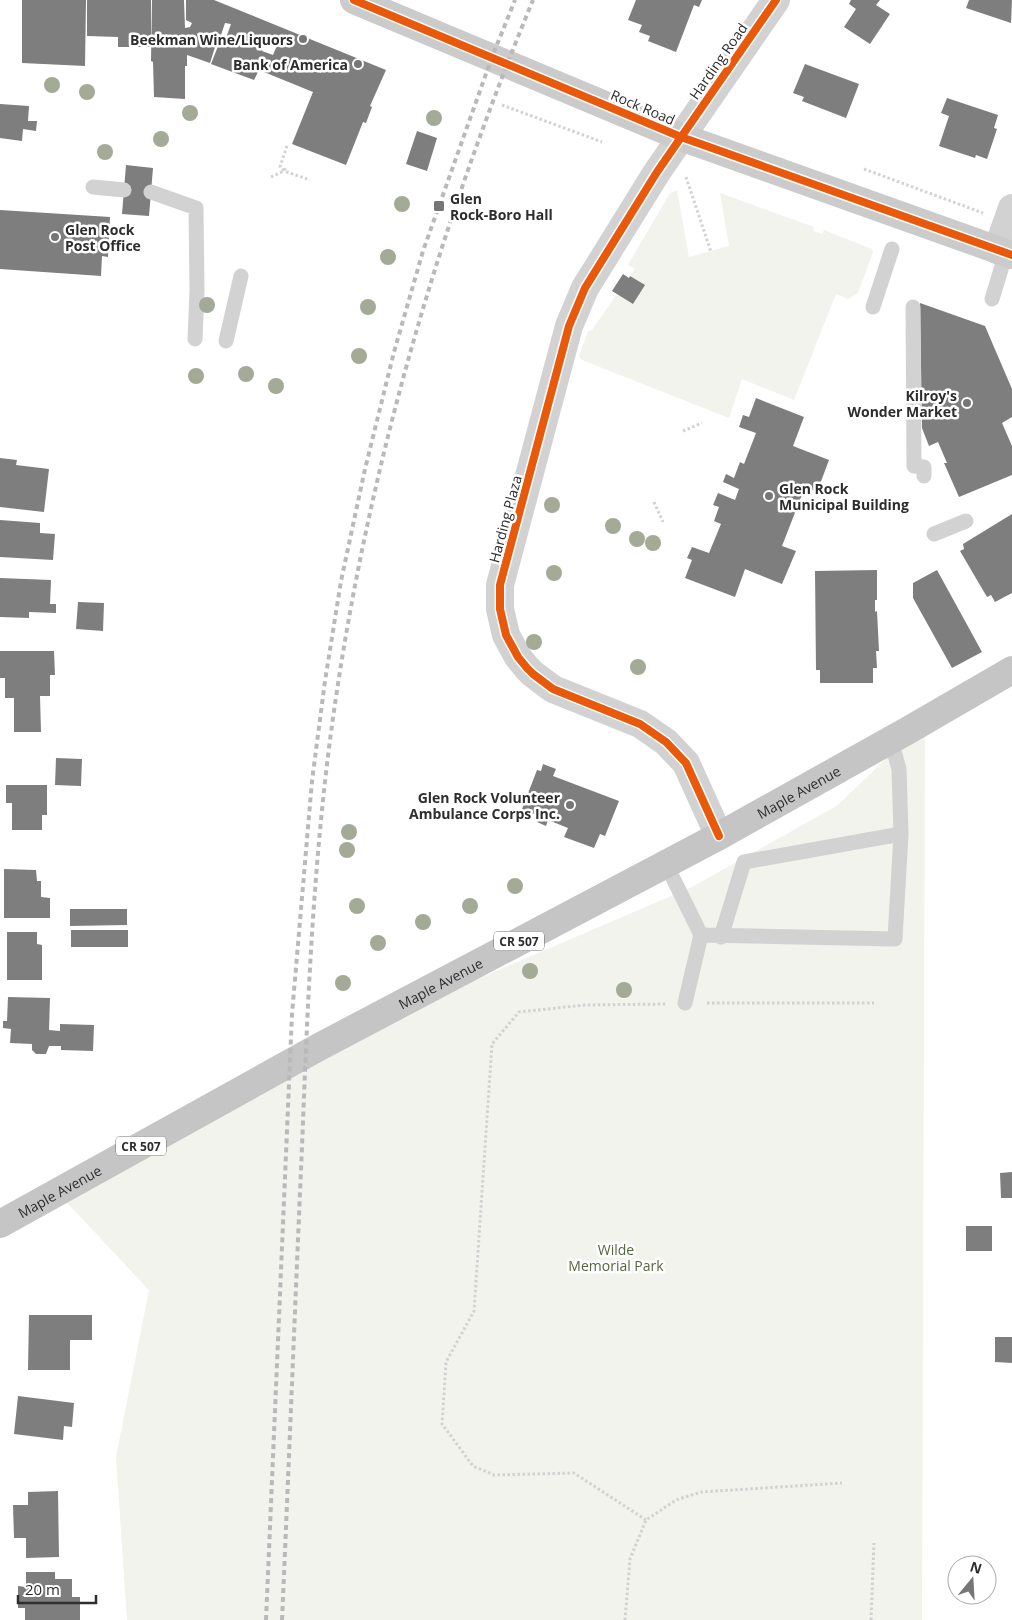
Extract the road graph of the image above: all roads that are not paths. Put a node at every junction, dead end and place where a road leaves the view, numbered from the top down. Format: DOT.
graph roads {
  1 [pos="354,0"];
  2 [pos="776,0"];
  3 [pos="681,136"];
  4 [pos="93,187"];
  5 [pos="124,190"];
  6 [pos="151,192"];
  7 [pos="1012,208"];
  8 [pos="892,249"];
  9 [pos="1005,252"];
  10 [pos="241,276"];
  11 [pos="992,299"];
  12 [pos="913,307"];
  13 [pos="873,308"];
  14 [pos="195,339"];
  15 [pos="226,341"];
  16 [pos="924,476"];
  17 [pos="966,520"];
  18 [pos="934,534"];
  19 [pos="1012,670"];
  20 [pos="891,740"];
  21 [pos="901,834"];
  22 [pos="719,836"];
  23 [pos="666,864"];
  24 [pos="701,935"];
  25 [pos="721,937"];
  26 [pos="685,1003"];
  27 [pos="0,1224"];
  1 -- 3 [label="street, Rock Road"];
  2 -- 3 [label="street, Harding Road"];
  3 -- 9 [label="street, Rock Road"];
  3 -- 22 [label="street, Harding Plaza"];
  4 -- 5 [label="lane"];
  6 -- 14 [label="lane"];
  7 -- 9 [label="street"];
  8 -- 13 [label="lane"];
  9 -- 11 [label="lane"];
  10 -- 15 [label="lane"];
  12 -- 16 [label="lane"];
  17 -- 18 [label="lane"];
  19 -- 20 [label="main road, Maple Avenue / CR 507"];
  20 -- 21 [label="lane"];
  20 -- 22 [label="main road, Maple Avenue / CR 507"];
  21 -- 25 [label="lane"];
  21 -- 25 [label="lane"];
  22 -- 23 [label="main road, Maple Avenue / CR 507"];
  23 -- 24 [label="lane"];
  23 -- 27 [label="main road, Maple Avenue / CR 507"];
  24 -- 25 [label="lane"];
  24 -- 26 [label="lane"];
}
